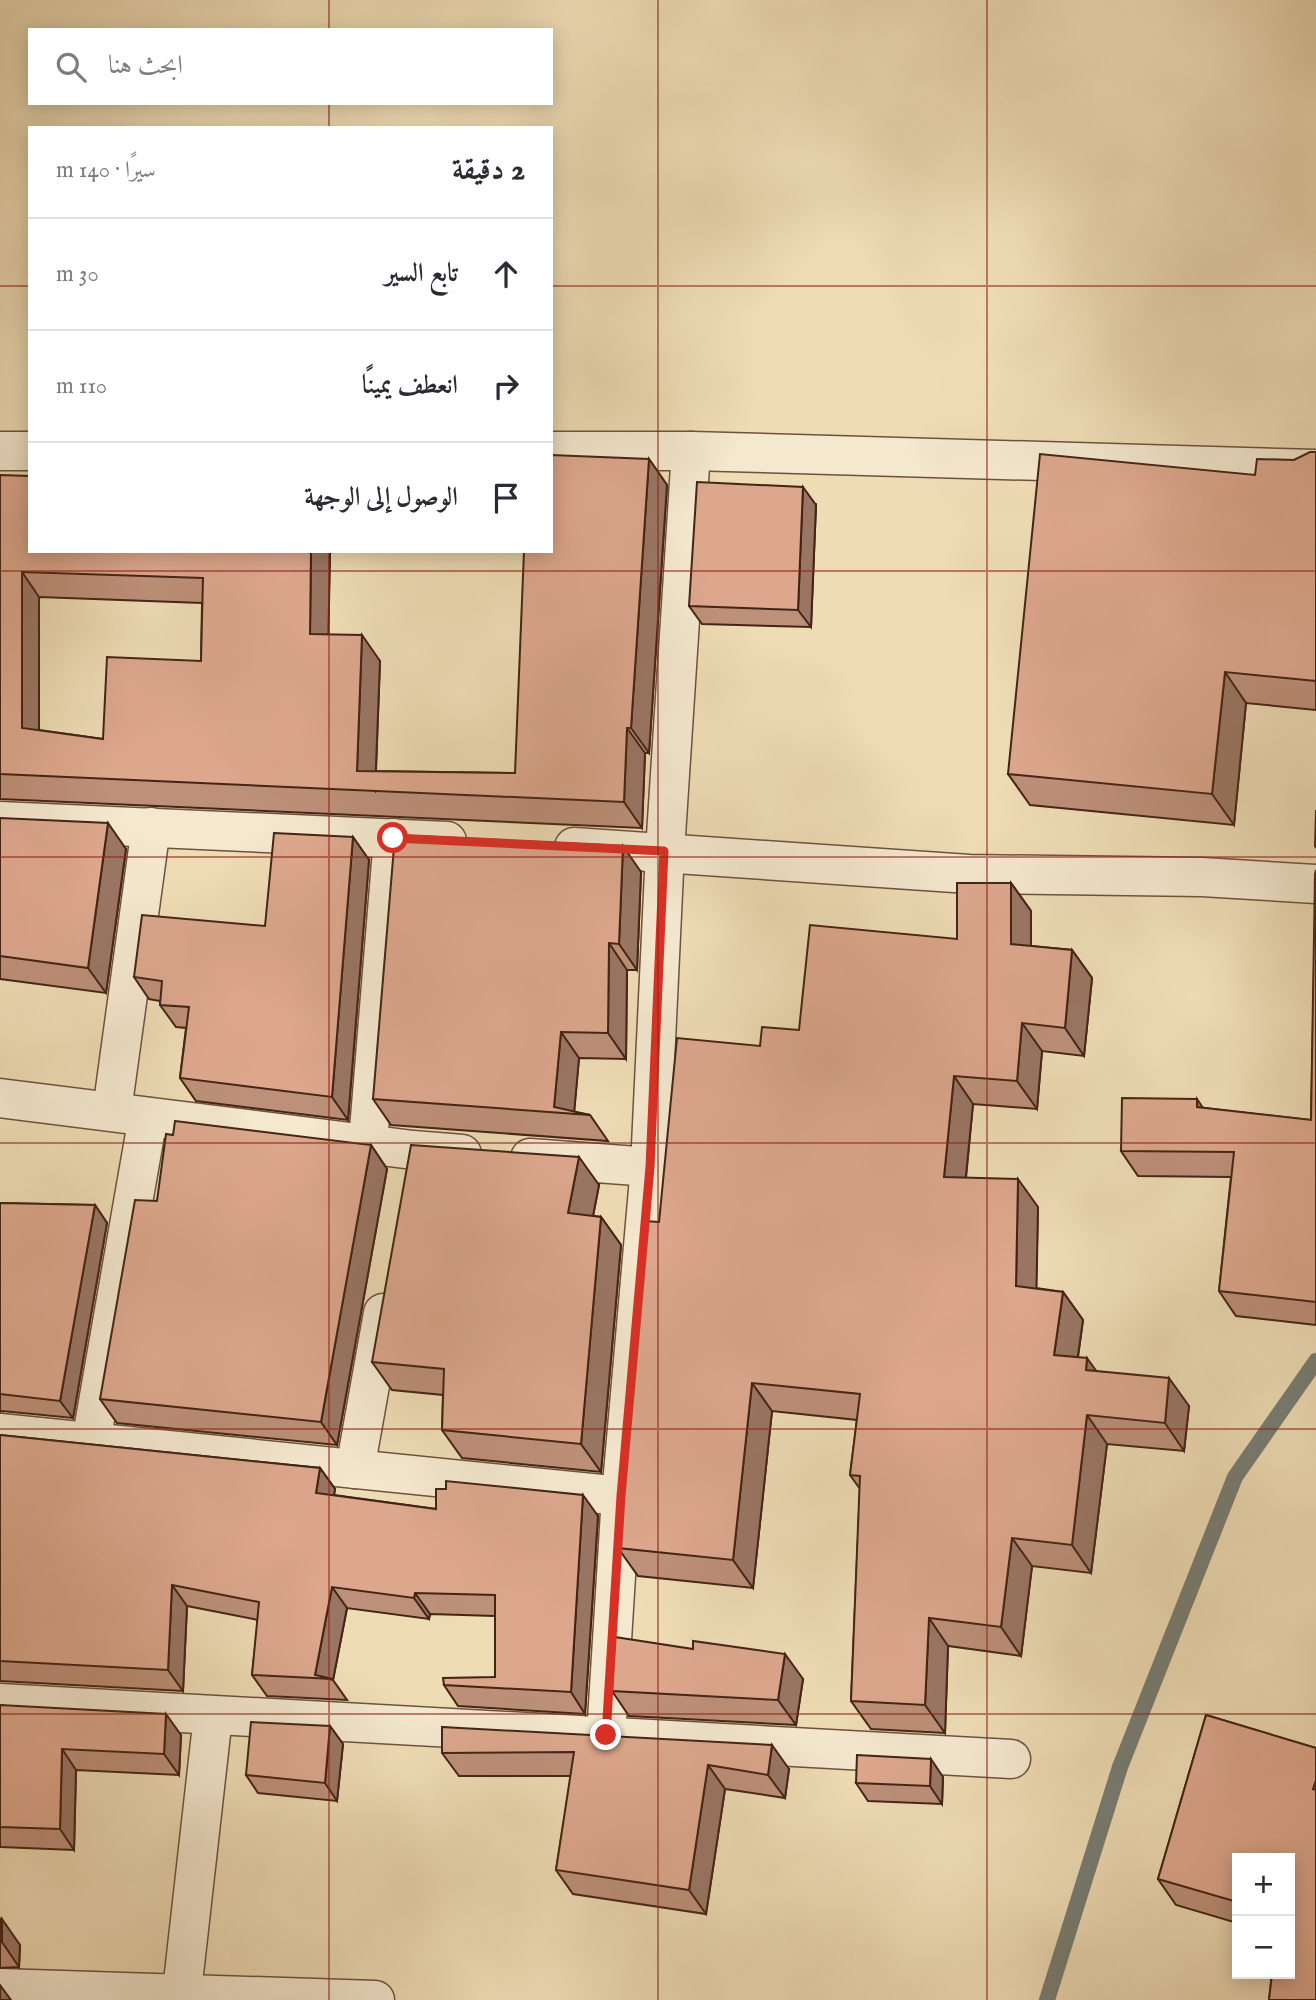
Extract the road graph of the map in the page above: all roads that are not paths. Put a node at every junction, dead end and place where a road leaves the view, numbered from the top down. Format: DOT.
graph roads {
  1 [pos="0,451"];
  2 [pos="28,451"];
  3 [pos="553,451"];
  4 [pos="691,451"];
  5 [pos="1316,469"];
  6 [pos="0,821"];
  7 [pos="151,827"];
  8 [pos="393,838"];
  9 [pos="488,843"];
  10 [pos="542,845"];
  11 [pos="664,851"];
  12 [pos="1316,884"];
  13 [pos="0,1098"];
  14 [pos="130,1114"];
  15 [pos="368,1142"];
  16 [pos="413,1150"];
  17 [pos="650,1167"];
  18 [pos="406,1190"];
  19 [pos="389,1283"];
  20 [pos="0,1433"];
  21 [pos="91,1442"];
  22 [pos="355,1469"];
  23 [pos="621,1496"];
  24 [pos="0,1703"];
  25 [pos="212,1716"];
  26 [pos="606,1735"];
  27 [pos="1011,1759"];
  28 [pos="0,1988"];
  29 [pos="181,1997"];
  30 [pos="375,2000"];
  1 -- 2 [label="street"];
  3 -- 4 [label="street"];
  4 -- 5 [label="street"];
  4 -- 11 [label="street"];
  6 -- 7 [label="street"];
  7 -- 8 [label="street"];
  7 -- 14 [label="street"];
  8 -- 9 [label="street"];
  8 -- 15 [label="street"];
  10 -- 11 [label="street"];
  11 -- 12 [label="street"];
  11 -- 17 [label="street"];
  13 -- 14 [label="street"];
  14 -- 15 [label="street"];
  14 -- 21 [label="street"];
  15 -- 16 [label="street"];
  16 -- 17 [label="street"];
  16 -- 18 [label="street"];
  17 -- 23 [label="street"];
  19 -- 22 [label="street"];
  20 -- 21 [label="street"];
  21 -- 22 [label="street"];
  22 -- 23 [label="street"];
  23 -- 26 [label="street"];
  24 -- 25 [label="street"];
  25 -- 26 [label="street"];
  25 -- 29 [label="street"];
  26 -- 27 [label="street"];
  28 -- 29 [label="street"];
  29 -- 30 [label="street"];
}
